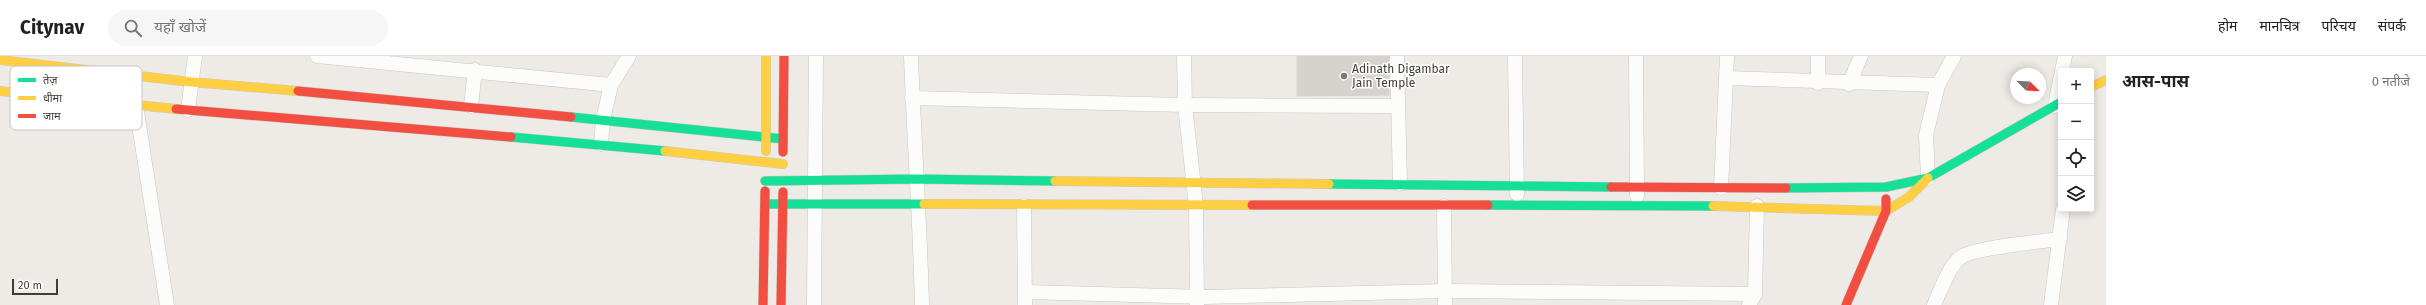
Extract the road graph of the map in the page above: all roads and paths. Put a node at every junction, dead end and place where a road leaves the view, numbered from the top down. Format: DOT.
graph roads {
  1 [pos="195,56"];
  2 [pos="317,56"];
  3 [pos="629,56"];
  4 [pos="766,56"];
  5 [pos="784,56"];
  6 [pos="816,56"];
  7 [pos="912,56"];
  8 [pos="1184,56"];
  9 [pos="1397,56"];
  10 [pos="1515,56"];
  11 [pos="1636,56"];
  12 [pos="1727,56"];
  13 [pos="1818,56"];
  14 [pos="1861,56"];
  15 [pos="1954,56"];
  16 [pos="2065,56"];
  17 [pos="0,60"];
  18 [pos="401,60"];
  19 [pos="52,66"];
  20 [pos="2063,68"];
  21 [pos="475,70"];
  22 [pos="142,76"];
  23 [pos="1726,78"];
  24 [pos="2106,80"];
  25 [pos="191,82"];
  26 [pos="1818,83"];
  27 [pos="1849,84"];
  28 [pos="611,85"];
  29 [pos="1938,86"];
  30 [pos="2094,86"];
  31 [pos="0,91"];
  32 [pos="10,92"];
  33 [pos="912,98"];
  34 [pos="2058,104"];
  35 [pos="1185,105"];
  36 [pos="142,106"];
  37 [pos="471,106"];
  38 [pos="1398,106"];
  39 [pos="188,110"];
  40 [pos="603,120"];
  41 [pos="140,130"];
  42 [pos="766,138"];
  43 [pos="783,139"];
  44 [pos="601,144"];
  45 [pos="766,164"];
  46 [pos="783,164"];
  47 [pos="1928,178"];
  48 [pos="917,179"];
  49 [pos="783,180"];
  50 [pos="765,181"];
  51 [pos="815,182"];
  52 [pos="1192,182"];
  53 [pos="1400,184"];
  54 [pos="1517,185"];
  55 [pos="1636,187"];
  56 [pos="1886,187"];
  57 [pos="1722,188"];
  58 [pos="920,203"];
  59 [pos="765,204"];
  60 [pos="815,204"];
  61 [pos="783,205"];
  62 [pos="1024,206"];
  63 [pos="1196,206"];
  64 [pos="1444,206"];
  65 [pos="1517,206"];
  66 [pos="1638,206"];
  67 [pos="1757,206"];
  68 [pos="1886,211"];
  69 [pos="2063,212"];
  70 [pos="2060,239"];
  71 [pos="1026,298"];
  72 [pos="1445,298"];
  73 [pos="1752,299"];
  74 [pos="1197,301"];
  75 [pos="167,305"];
  76 [pos="763,305"];
  77 [pos="781,305"];
  78 [pos="814,305"];
  79 [pos="922,305"];
  80 [pos="1846,305"];
  81 [pos="1934,305"];
  82 [pos="2050,305"];
  1 -- 25 [label="street"];
  2 -- 18 [label="street"];
  3 -- 28 [label="street"];
  4 -- 42 [label="street"];
  5 -- 43 [label="street"];
  6 -- 51 [label="street"];
  7 -- 33 [label="street"];
  8 -- 35 [label="street"];
  9 -- 38 [label="street"];
  10 -- 54 [label="street"];
  11 -- 55 [label="street"];
  12 -- 23 [label="street"];
  13 -- 26 [label="street"];
  14 -- 27 [label="street"];
  15 -- 29 [label="street"];
  16 -- 20 [label="street"];
  17 -- 19 [label="street"];
  18 -- 21 [label="street"];
  21 -- 28 [label="street"];
  21 -- 37 [label="street"];
  22 -- 25 [label="street"];
  23 -- 26 [label="street"];
  23 -- 57 [label="street"];
  24 -- 30 [label="street"];
  25 -- 37 [label="street"];
  25 -- 39 [label="street"];
  26 -- 27 [label="street"];
  27 -- 29 [label="street"];
  28 -- 40 [label="street"];
  29 -- 47 [label="street"];
  31 -- 32 [label="street"];
  33 -- 35 [label="street"];
  33 -- 48 [label="street"];
  34 -- 47 [label="street"];
  35 -- 38 [label="street"];
  35 -- 52 [label="street"];
  36 -- 39 [label="street"];
  37 -- 40 [label="street"];
  38 -- 53 [label="street"];
  39 -- 44 [label="street"];
  40 -- 42 [label="street"];
  40 -- 44 [label="street"];
  41 -- 75 [label="street"];
  42 -- 43 [label="street"];
  42 -- 45 [label="street"];
  43 -- 46 [label="street"];
  44 -- 45 [label="street"];
  45 -- 46 [label="street"];
  45 -- 50 [label="street"];
  46 -- 49 [label="street"];
  47 -- 56 [label="street"];
  47 -- 68 [label="street"];
  48 -- 51 [label="street"];
  48 -- 52 [label="street"];
  48 -- 58 [label="street"];
  49 -- 50 [label="street"];
  49 -- 51 [label="street"];
  49 -- 61 [label="street"];
  50 -- 59 [label="street"];
  51 -- 60 [label="street"];
  52 -- 53 [label="street"];
  52 -- 63 [label="street"];
  53 -- 54 [label="street"];
  54 -- 55 [label="street"];
  54 -- 65 [label="street"];
  55 -- 57 [label="street"];
  55 -- 66 [label="street"];
  56 -- 57 [label="street"];
  56 -- 68 [label="street"];
  58 -- 60 [label="street"];
  58 -- 62 [label="street"];
  58 -- 79 [label="street"];
  59 -- 61 [label="street"];
  59 -- 76 [label="street"];
  60 -- 61 [label="street"];
  60 -- 78 [label="street"];
  61 -- 77 [label="street"];
  62 -- 63 [label="street"];
  62 -- 71 [label="street"];
  63 -- 64 [label="street"];
  63 -- 74 [label="street"];
  64 -- 65 [label="street"];
  64 -- 72 [label="street"];
  65 -- 66 [label="street"];
  66 -- 67 [label="street"];
  67 -- 68 [label="street"];
  67 -- 73 [label="street"];
  68 -- 80 [label="street"];
  69 -- 70 [label="street"];
  70 -- 81 [label="street"];
  70 -- 82 [label="street"];
  71 -- 74 [label="street"];
  72 -- 73 [label="street"];
  72 -- 74 [label="street"];
}
